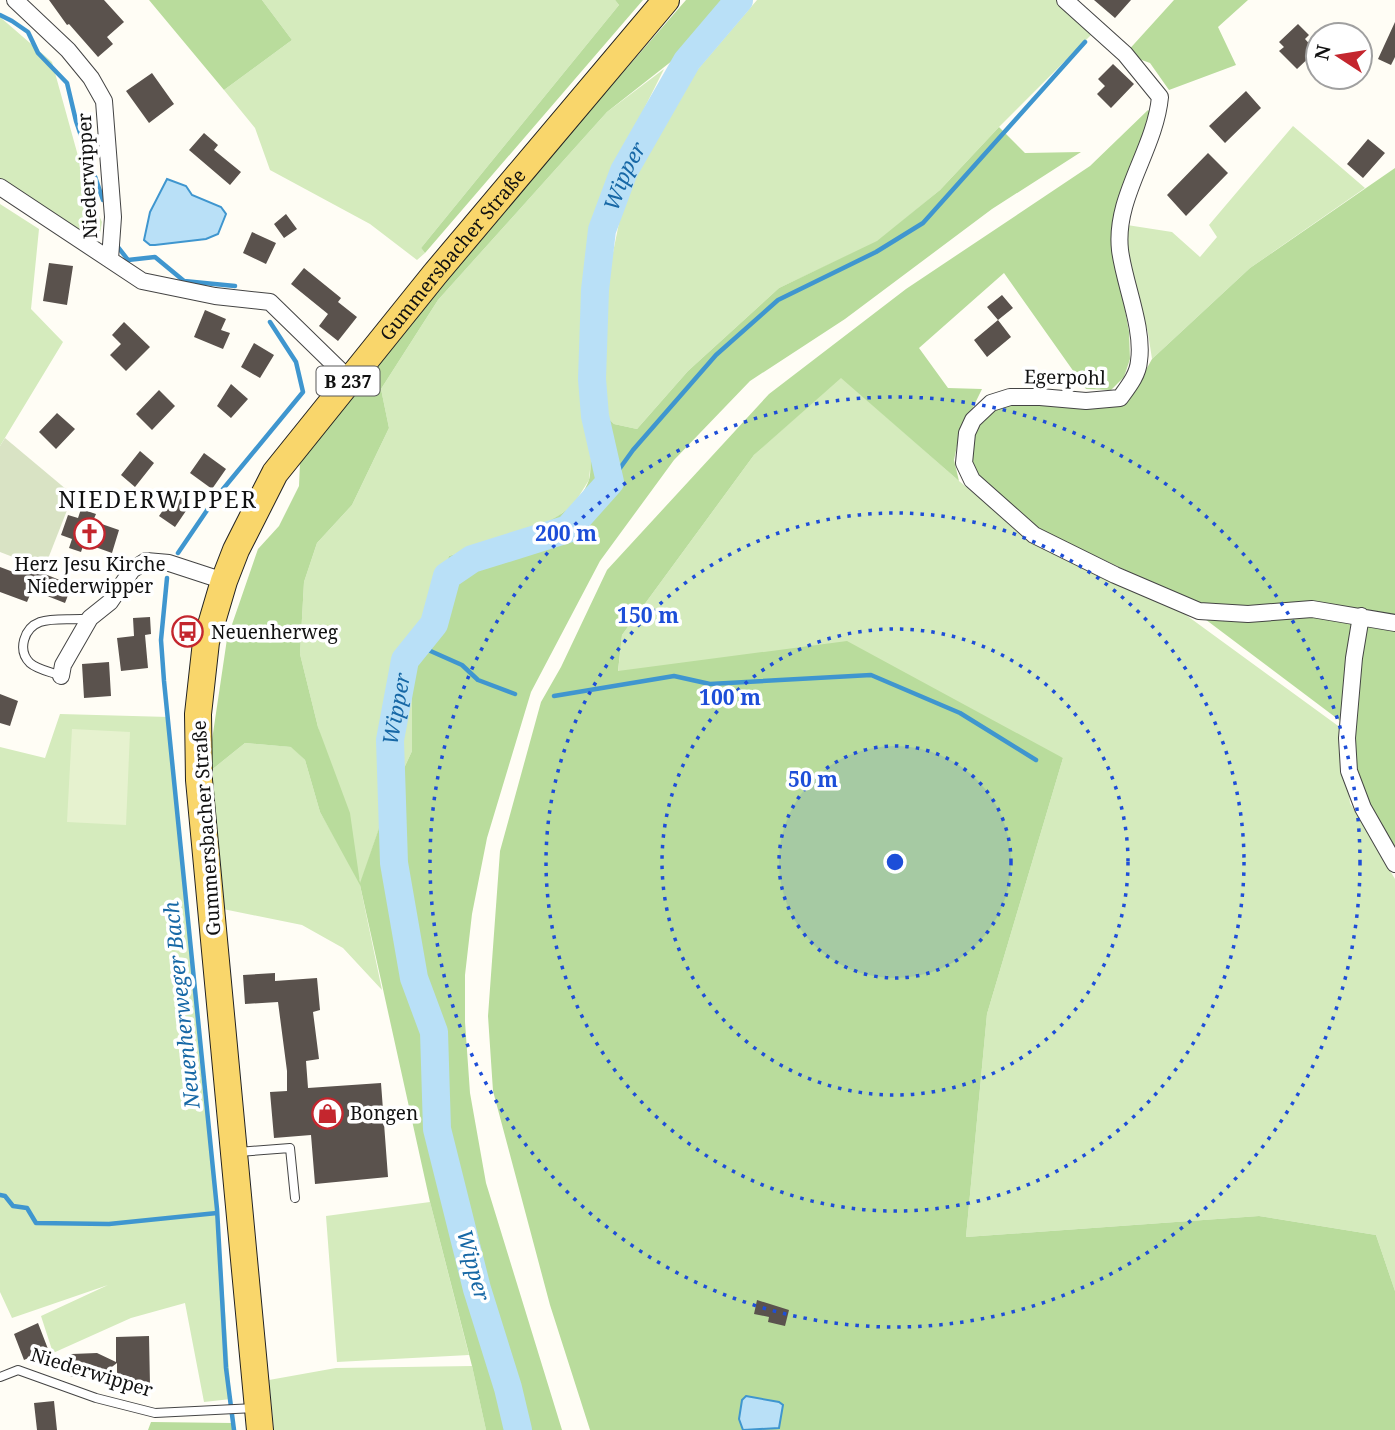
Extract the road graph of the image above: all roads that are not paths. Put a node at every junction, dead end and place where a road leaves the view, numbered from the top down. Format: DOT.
graph roads {
  1 [pos="15,0"];
  2 [pos="666,0"];
  3 [pos="1065,0"];
  4 [pos="0,187"];
  5 [pos="110,259"];
  6 [pos="349,379"];
  7 [pos="224,581"];
  8 [pos="1361,616"];
  9 [pos="90,618"];
  10 [pos="1395,623"];
  11 [pos="61,676"];
  12 [pos="1395,864"];
  13 [pos="235,1152"];
  14 [pos="295,1198"];
  15 [pos="0,1377"];
  16 [pos="253,1416"];
  1 -- 5 [label="street, Niederwipper"];
  2 -- 6 [label="main road, Gummersbacher Straße / B 237"];
  3 -- 8 [label="street, Egerpohl"];
  4 -- 5 [label="street, Niederwipper"];
  5 -- 6 [label="street, Niederwipper"];
  6 -- 7 [label="main road, Gummersbacher Straße / B 237"];
  7 -- 9 [label="street"];
  7 -- 13 [label="main road, Gummersbacher Straße / B 237"];
  8 -- 10 [label="street, Egerpohl"];
  8 -- 12 [label="street"];
  9 -- 11 [label="street"];
  9 -- 11 [label="lane"];
  13 -- 14 [label="lane"];
  13 -- 16 [label="main road, Gummersbacher Straße / B 237"];
  15 -- 16 [label="lane, Niederwipper"];
}
